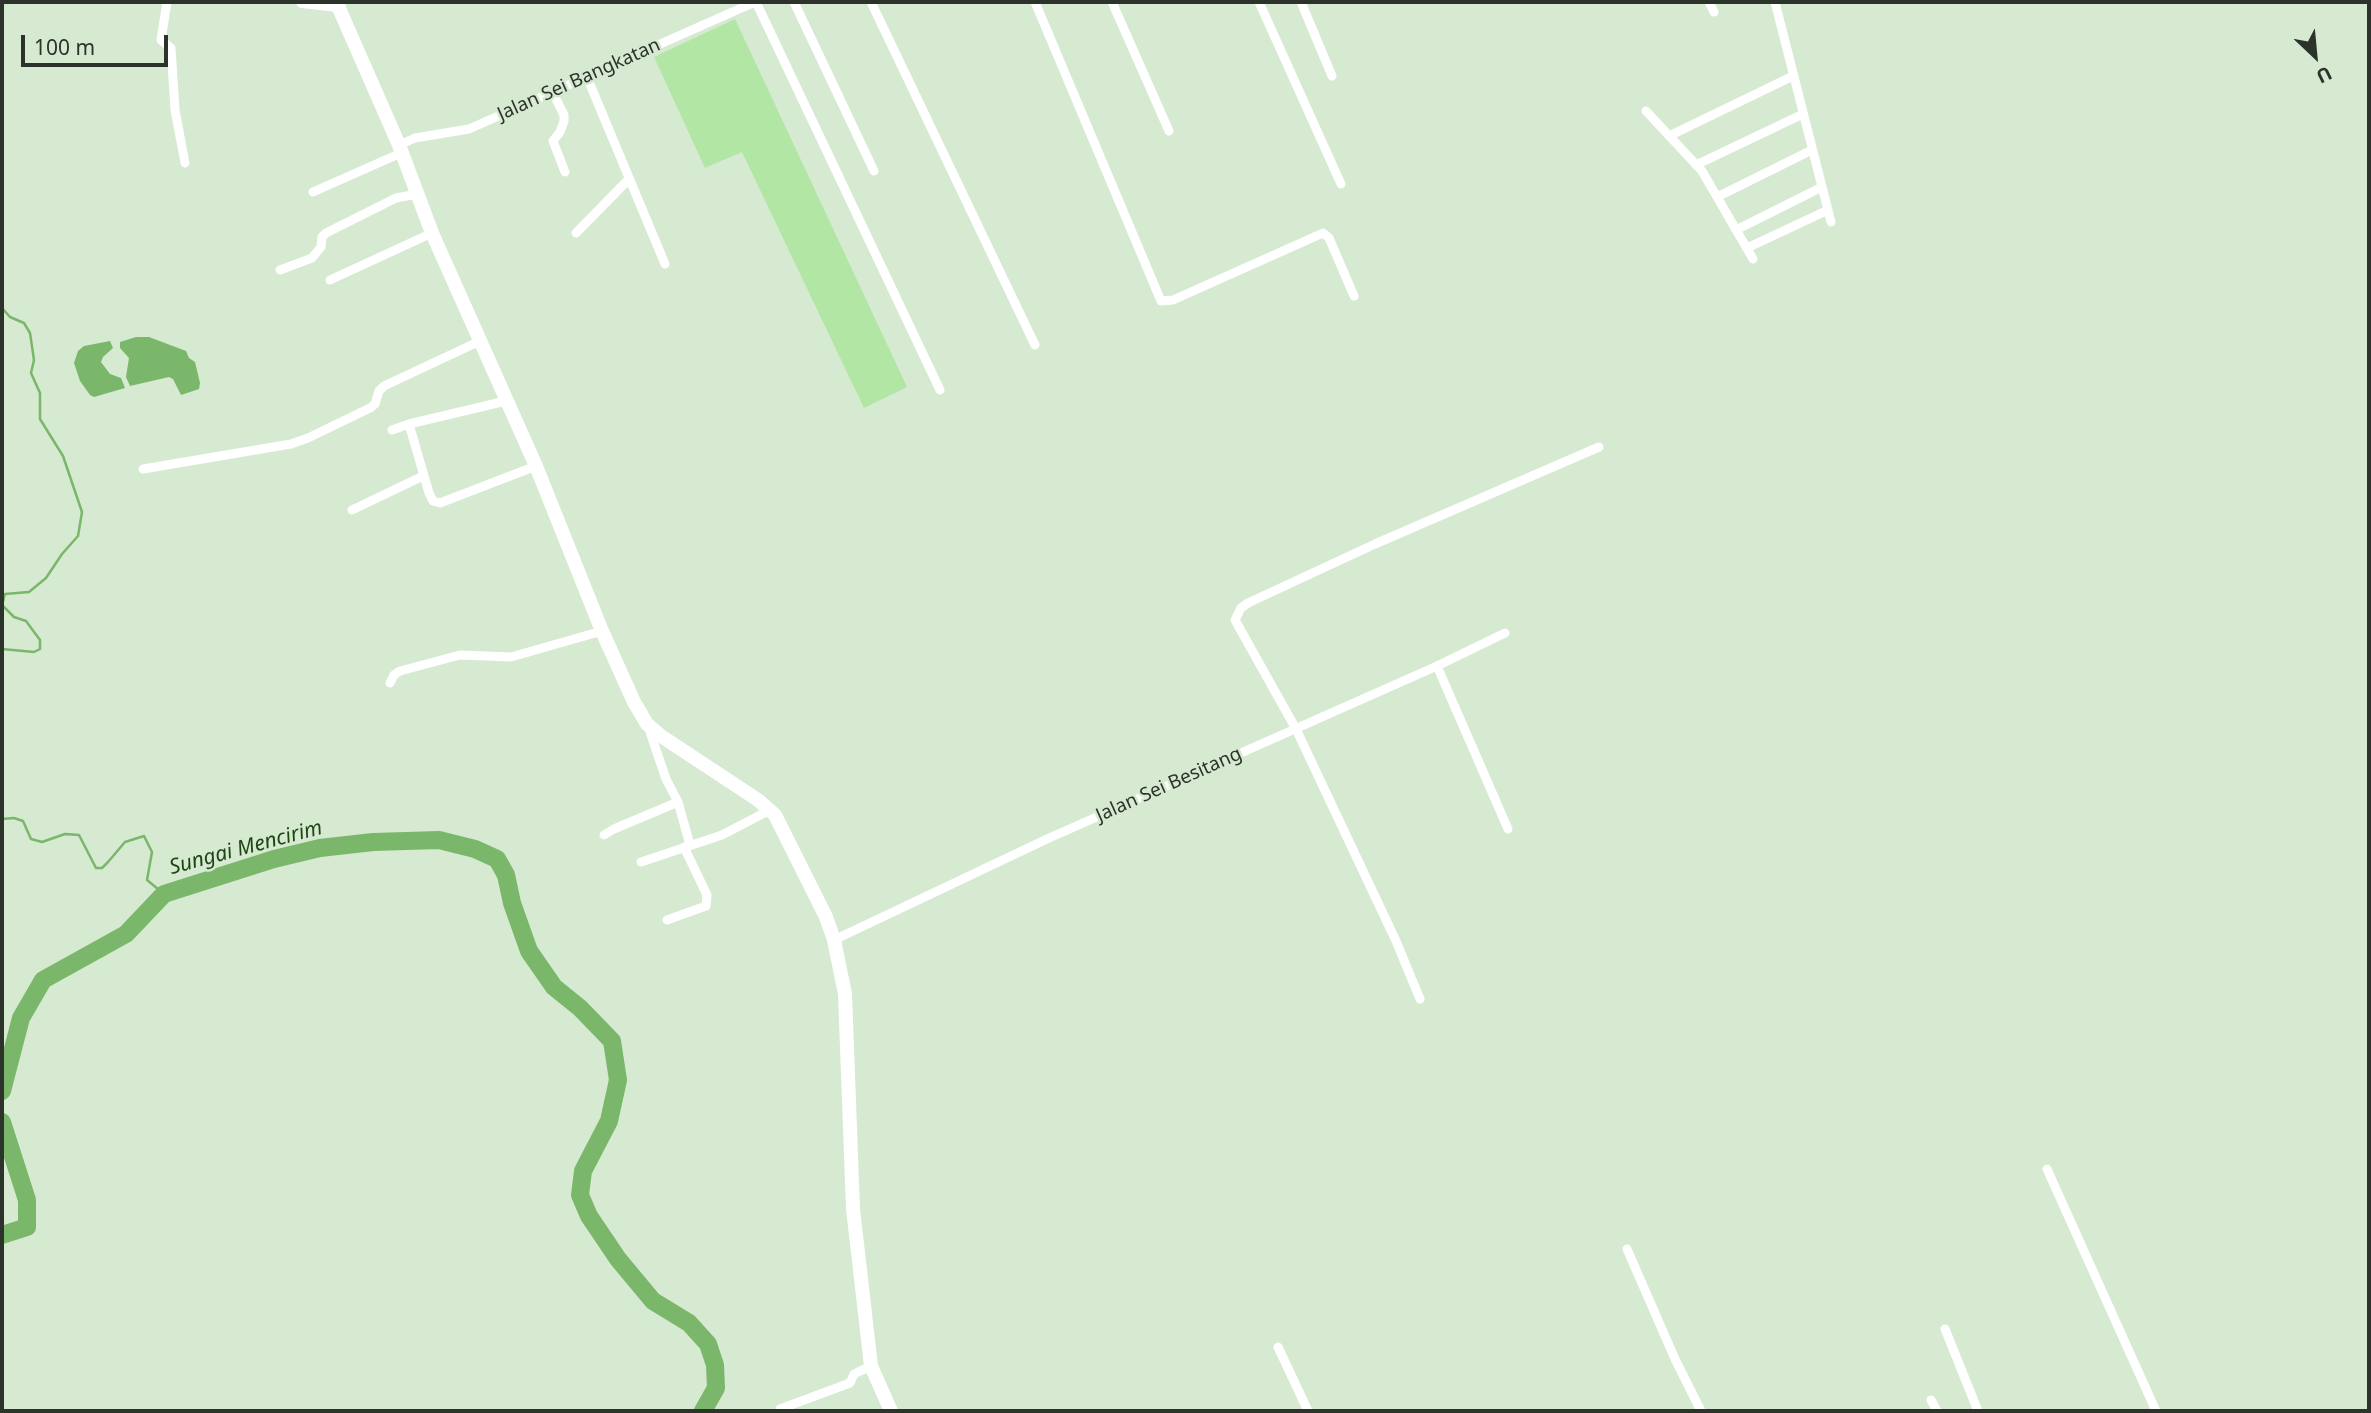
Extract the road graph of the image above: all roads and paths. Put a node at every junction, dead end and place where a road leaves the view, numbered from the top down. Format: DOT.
graph roads {
  1 [pos="167,2"];
  2 [pos="302,2"];
  3 [pos="756,2"];
  4 [pos="794,2"];
  5 [pos="872,2"];
  6 [pos="1035,2"];
  7 [pos="1112,2"];
  8 [pos="1259,2"];
  9 [pos="1301,2"];
  10 [pos="1709,2"];
  11 [pos="1775,2"];
  12 [pos="338,4"];
  13 [pos="1714,12"];
  14 [pos="1332,76"];
  15 [pos="1793,76"];
  16 [pos="587,77"];
  17 [pos="553,93"];
  18 [pos="1646,111"];
  19 [pos="1803,114"];
  20 [pos="1169,131"];
  21 [pos="1669,136"];
  22 [pos="400,149"];
  23 [pos="1812,150"];
  24 [pos="185,163"];
  25 [pos="1696,165"];
  26 [pos="874,171"];
  27 [pos="565,172"];
  28 [pos="629,179"];
  29 [pos="1341,184"];
  30 [pos="1822,187"];
  31 [pos="313,192"];
  32 [pos="417,194"];
  33 [pos="1717,197"];
  34 [pos="1828,210"];
  35 [pos="1831,222"];
  36 [pos="1736,230"];
  37 [pos="432,233"];
  38 [pos="576,233"];
  39 [pos="1747,248"];
  40 [pos="1754,259"];
  41 [pos="665,264"];
  42 [pos="280,270"];
  43 [pos="330,281"];
  44 [pos="1354,296"];
  45 [pos="480,341"];
  46 [pos="1035,345"];
  47 [pos="940,390"];
  48 [pos="506,401"];
  49 [pos="409,424"];
  50 [pos="392,430"];
  51 [pos="1599,447"];
  52 [pos="536,466"];
  53 [pos="143,469"];
  54 [pos="423,476"];
  55 [pos="352,510"];
  56 [pos="602,631"];
  57 [pos="1505,633"];
  58 [pos="1437,666"];
  59 [pos="390,683"];
  60 [pos="647,724"];
  61 [pos="1296,729"];
  62 [pos="677,803"];
  63 [pos="770,810"];
  64 [pos="1508,829"];
  65 [pos="604,835"];
  66 [pos="687,846"];
  67 [pos="641,862"];
  68 [pos="667,920"];
  69 [pos="834,940"];
  70 [pos="1420,999"];
  71 [pos="2047,1169"];
  72 [pos="1627,1249"];
  73 [pos="1945,1329"];
  74 [pos="1278,1347"];
  75 [pos="871,1366"];
  76 [pos="1931,1400"];
  77 [pos="780,1409"];
  78 [pos="891,1411"];
  79 [pos="1308,1411"];
  80 [pos="1701,1411"];
  81 [pos="1937,1411"];
  82 [pos="1978,1411"];
  83 [pos="2155,1411"];
  1 -- 24 [label="street"];
  2 -- 12 [label="main road"];
  3 -- 16 [label="street, Jalan Sei Bangkatan"];
  3 -- 47 [label="street"];
  4 -- 26 [label="street"];
  5 -- 46 [label="street"];
  6 -- 44 [label="street"];
  7 -- 20 [label="street"];
  8 -- 29 [label="street"];
  9 -- 14 [label="street"];
  10 -- 13 [label="street"];
  11 -- 15 [label="street"];
  12 -- 22 [label="main road"];
  15 -- 19 [label="street"];
  15 -- 21 [label="street"];
  16 -- 17 [label="street, Jalan Sei Bangkatan"];
  16 -- 28 [label="street"];
  17 -- 22 [label="street, Jalan Sei Bangkatan"];
  17 -- 27 [label="street"];
  18 -- 21 [label="street"];
  19 -- 23 [label="street"];
  19 -- 25 [label="street"];
  21 -- 25 [label="street"];
  22 -- 31 [label="street, Jalan Sei Bangkatan"];
  22 -- 32 [label="main road"];
  23 -- 30 [label="street"];
  23 -- 33 [label="street"];
  25 -- 33 [label="street"];
  28 -- 38 [label="street"];
  28 -- 41 [label="street"];
  30 -- 34 [label="street"];
  30 -- 36 [label="street"];
  32 -- 37 [label="main road"];
  32 -- 42 [label="street"];
  33 -- 36 [label="street"];
  34 -- 35 [label="street"];
  34 -- 39 [label="street"];
  36 -- 39 [label="street"];
  37 -- 43 [label="street"];
  37 -- 45 [label="main road"];
  39 -- 40 [label="street"];
  45 -- 48 [label="main road"];
  45 -- 53 [label="street"];
  48 -- 49 [label="street"];
  48 -- 52 [label="main road"];
  49 -- 50 [label="street"];
  49 -- 54 [label="street"];
  51 -- 61 [label="street"];
  52 -- 54 [label="street"];
  52 -- 56 [label="main road"];
  54 -- 55 [label="street"];
  56 -- 59 [label="street"];
  56 -- 60 [label="main road"];
  57 -- 58 [label="street, Jalan Sei Besitang"];
  58 -- 61 [label="street, Jalan Sei Besitang"];
  58 -- 64 [label="street"];
  60 -- 62 [label="street"];
  60 -- 63 [label="main road"];
  61 -- 69 [label="street, Jalan Sei Besitang"];
  61 -- 70 [label="street"];
  62 -- 65 [label="street"];
  62 -- 66 [label="street"];
  63 -- 66 [label="street"];
  63 -- 69 [label="main road"];
  66 -- 67 [label="street"];
  66 -- 68 [label="street"];
  69 -- 75 [label="main road"];
  71 -- 83 [label="street"];
  72 -- 80 [label="street"];
  73 -- 82 [label="street"];
  74 -- 79 [label="street"];
  75 -- 77 [label="street"];
  75 -- 78 [label="main road"];
  76 -- 81 [label="street"];
}
